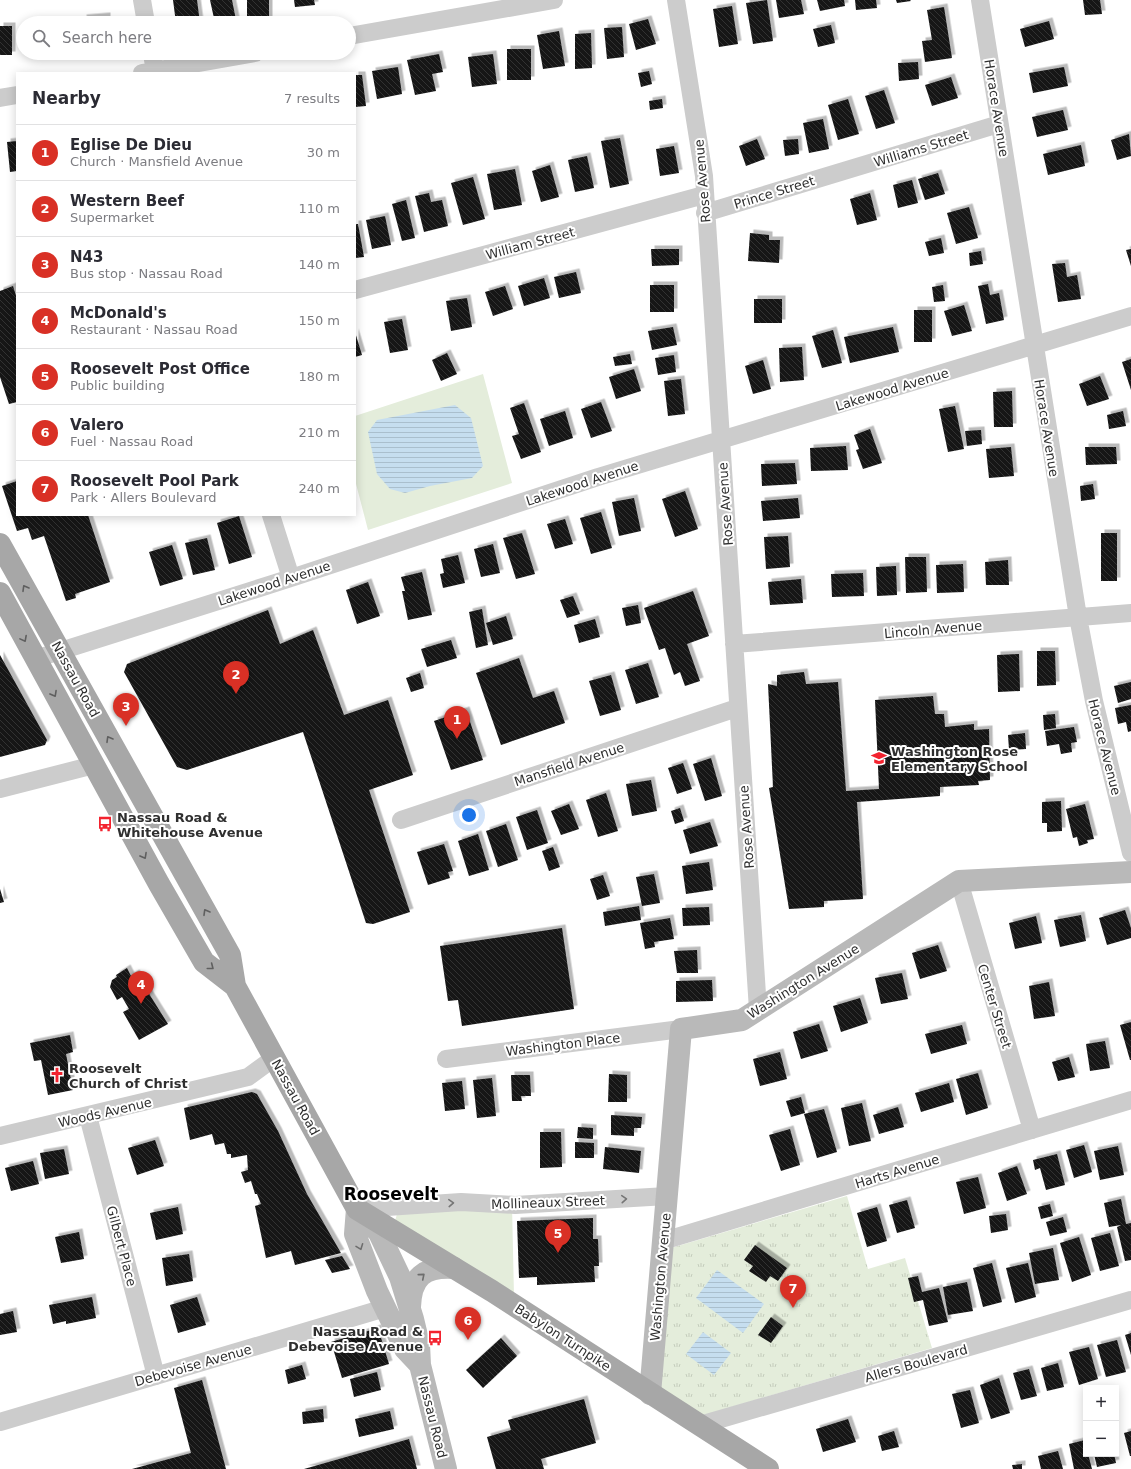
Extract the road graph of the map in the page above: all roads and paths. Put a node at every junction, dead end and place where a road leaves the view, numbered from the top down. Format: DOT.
graph roads {
  1 [pos="142,0"];
  2 [pos="554,0"];
  3 [pos="676,0"];
  4 [pos="980,0"];
  5 [pos="145,16"];
  6 [pos="356,35"];
  7 [pos="152,60"];
  8 [pos="217,60"];
  9 [pos="151,72"];
  10 [pos="16,95"];
  11 [pos="0,98"];
  12 [pos="999,124"];
  13 [pos="843,171"];
  14 [pos="704,195"];
  15 [pos="705,213"];
  16 [pos="356,290"];
  17 [pos="1131,316"];
  18 [pos="1034,345"];
  19 [pos="721,441"];
  20 [pos="271,516"];
  21 [pos="0,544"];
  22 [pos="291,578"];
  23 [pos="0,594"];
  24 [pos="1131,613"];
  25 [pos="1078,617"];
  26 [pos="734,644"];
  27 [pos="60,651"];
  28 [pos="35,659"];
  29 [pos="737,708"];
  30 [pos="94,765"];
  31 [pos="135,785"];
  32 [pos="0,789"];
  33 [pos="401,820"];
  34 [pos="1131,853"];
  35 [pos="1131,872"];
  36 [pos="959,882"];
  37 [pos="234,986"];
  38 [pos="758,1010"];
  39 [pos="681,1029"];
  40 [pos="274,1058"];
  41 [pos="446,1059"];
  42 [pos="1131,1100"];
  43 [pos="88,1116"];
  44 [pos="1032,1130"];
  45 [pos="0,1136"];
  46 [pos="667,1196"];
  47 [pos="357,1209"];
  48 [pos="663,1241"];
  49 [pos="454,1268"];
  50 [pos="1131,1300"];
  51 [pos="410,1307"];
  52 [pos="385,1308"];
  53 [pos="420,1365"];
  54 [pos="156,1376"];
  55 [pos="650,1394"];
  56 [pos="0,1422"];
  57 [pos="700,1425"];
  58 [pos="446,1469"];
  59 [pos="768,1469"];
  1 -- 5 [label="street"];
  2 -- 6 [label="street"];
  3 -- 14 [label="street, Rose Avenue"];
  4 -- 12 [label="street, Horace Avenue"];
  7 -- 9 [label="street"];
  8 -- 9 [label="street"];
  10 -- 11 [label="street"];
  12 -- 13 [label="street, Williams Street"];
  12 -- 18 [label="street, Horace Avenue"];
  13 -- 15 [label="street, Prince Street"];
  14 -- 15 [label="street, Rose Avenue"];
  14 -- 16 [label="street, William Street"];
  15 -- 19 [label="street, Rose Avenue"];
  17 -- 18 [label="street, Lakewood Avenue"];
  18 -- 19 [label="street, Lakewood Avenue"];
  18 -- 25 [label="street, Horace Avenue"];
  19 -- 22 [label="street, Lakewood Avenue"];
  19 -- 26 [label="street, Rose Avenue"];
  20 -- 22 [label="street"];
  27 -- 21 [label="main road, Nassau Road, one-way"];
  22 -- 27 [label="street, Lakewood Avenue"];
  23 -- 28 [label="main road, Nassau Road, one-way"];
  24 -- 25 [label="street, Lincoln Avenue"];
  25 -- 26 [label="street, Lincoln Avenue"];
  25 -- 34 [label="street, Horace Avenue"];
  26 -- 29 [label="street, Rose Avenue"];
  27 -- 28 [label="street, Lakewood Avenue"];
  31 -- 27 [label="main road, Nassau Road, one-way"];
  28 -- 30 [label="main road, Nassau Road, one-way"];
  29 -- 33 [label="street, Mansfield Avenue"];
  29 -- 38 [label="street, Rose Avenue"];
  30 -- 31 [label="main road"];
  30 -- 32 [label="street"];
  30 -- 37 [label="main road, Nassau Road, one-way"];
  37 -- 31 [label="main road, Nassau Road, one-way"];
  35 -- 36 [label="street, Washington Avenue"];
  36 -- 38 [label="street, Washington Avenue"];
  36 -- 44 [label="street, Center Street"];
  37 -- 40 [label="main road, Nassau Road"];
  38 -- 39 [label="street, Washington Avenue"];
  39 -- 41 [label="street, Washington Place"];
  39 -- 46 [label="street, Washington Avenue"];
  40 -- 43 [label="street, Woods Avenue"];
  40 -- 47 [label="main road, Nassau Road"];
  42 -- 44 [label="street, Harts Avenue"];
  43 -- 45 [label="street, Woods Avenue"];
  43 -- 54 [label="street, Gilbert Place"];
  44 -- 48 [label="street, Harts Avenue"];
  47 -- 46 [label="street, Mollineaux Street, one-way"];
  46 -- 48 [label="street, Washington Avenue"];
  47 -- 49 [label="main road, Babylon Turnpike"];
  47 -- 51 [label="street, Nassau Road"];
  47 -- 52 [label="street, Nassau Road, one-way"];
  48 -- 55 [label="street, Washington Avenue"];
  51 -- 49 [label="street, one-way"];
  49 -- 55 [label="main road, Babylon Turnpike"];
  50 -- 57 [label="street, Allers Boulevard"];
  51 -- 53 [label="street, Nassau Road"];
  52 -- 53 [label="street, Nassau Road"];
  52 -- 54 [label="street, Debevoise Avenue"];
  53 -- 58 [label="street, Nassau Road"];
  54 -- 56 [label="street, Debevoise Avenue"];
  55 -- 57 [label="main road, Babylon Turnpike"];
  57 -- 59 [label="main road, Babylon Turnpike"];
}
